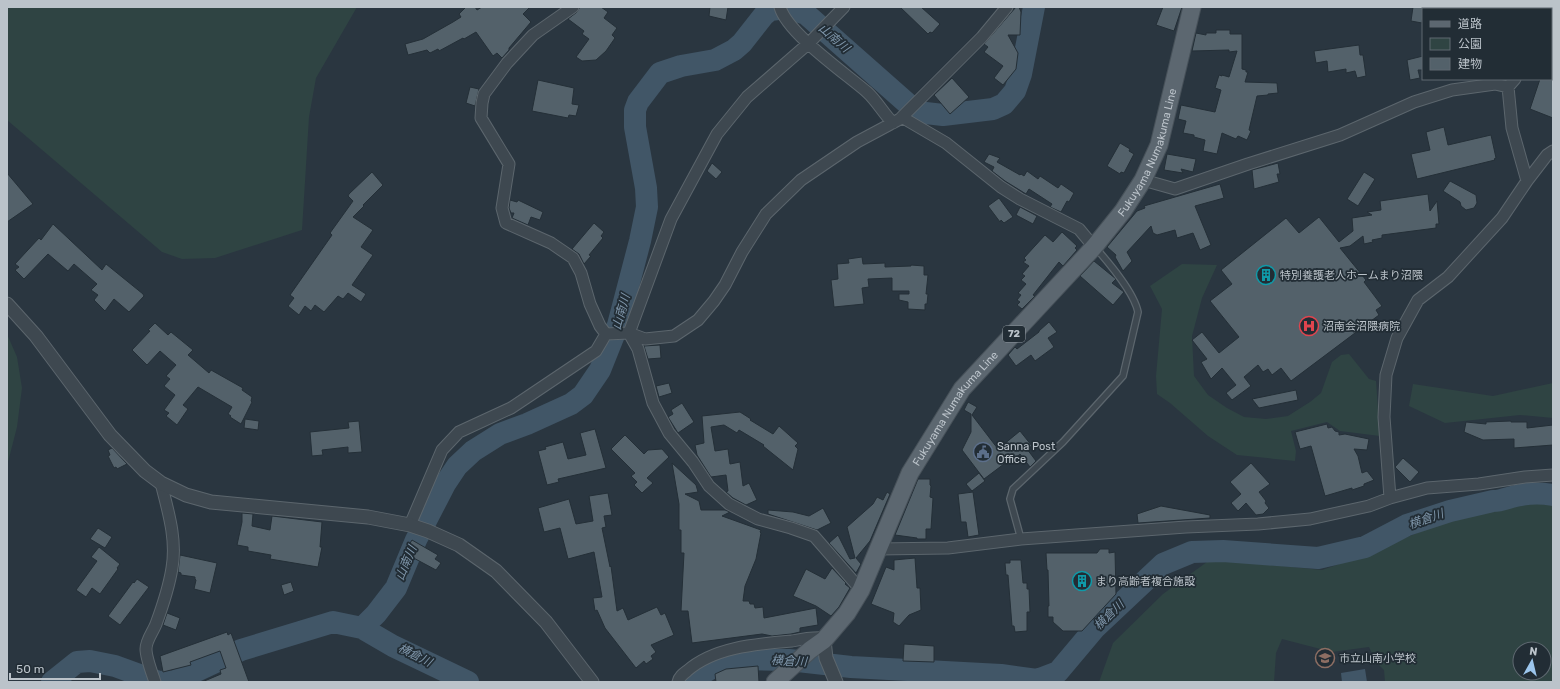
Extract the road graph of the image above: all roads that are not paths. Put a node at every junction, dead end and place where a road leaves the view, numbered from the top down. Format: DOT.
graph roads {
  1 [pos="573,7"];
  2 [pos="780,7"];
  3 [pos="844,7"];
  4 [pos="1007,7"];
  5 [pos="1192,7"];
  6 [pos="809,44"];
  7 [pos="1511,83"];
  8 [pos="903,116"];
  9 [pos="892,123"];
  10 [pos="1553,151"];
  11 [pos="1143,180"];
  12 [pos="1527,181"];
  13 [pos="1094,247"];
  14 [pos="7,304"];
  15 [pos="629,333"];
  16 [pos="606,334"];
  17 [pos="1553,475"];
  18 [pos="161,483"];
  19 [pos="1390,498"];
  20 [pos="410,525"];
  21 [pos="1021,539"];
  22 [pos="878,549"];
  23 [pos="861,590"];
  24 [pos="824,640"];
  25 [pos="834,677"];
  26 [pos="779,678"];
  27 [pos="678,680"];
  28 [pos="154,682"];
  29 [pos="592,682"];
  1 -- 16 [label="street"];
  2 -- 6 [label="street"];
  3 -- 6 [label="street"];
  4 -- 8 [label="street"];
  5 -- 11 [label="main road, Fukuyama Numakuma Line / 72"];
  6 -- 9 [label="street"];
  6 -- 15 [label="street"];
  7 -- 11 [label="street"];
  7 -- 12 [label="street"];
  8 -- 9 [label="street"];
  8 -- 13 [label="street"];
  9 -- 15 [label="street"];
  10 -- 12 [label="street"];
  11 -- 13 [label="main road, Fukuyama Numakuma Line / 72"];
  12 -- 19 [label="street"];
  13 -- 21 [label="lane"];
  13 -- 22 [label="main road, Fukuyama Numakuma Line / 72"];
  14 -- 18 [label="street"];
  15 -- 16 [label="street"];
  15 -- 23 [label="street"];
  16 -- 20 [label="street"];
  17 -- 19 [label="street"];
  18 -- 20 [label="street"];
  18 -- 28 [label="street"];
  19 -- 21 [label="street"];
  20 -- 29 [label="street"];
  21 -- 22 [label="street"];
  22 -- 23 [label="main road, Fukuyama Numakuma Line / 72"];
  23 -- 24 [label="main road, Fukuyama Numakuma Line / 72"];
  24 -- 25 [label="street"];
  24 -- 26 [label="main road, Fukuyama Numakuma Line / 72"];
  24 -- 27 [label="street"];
}
